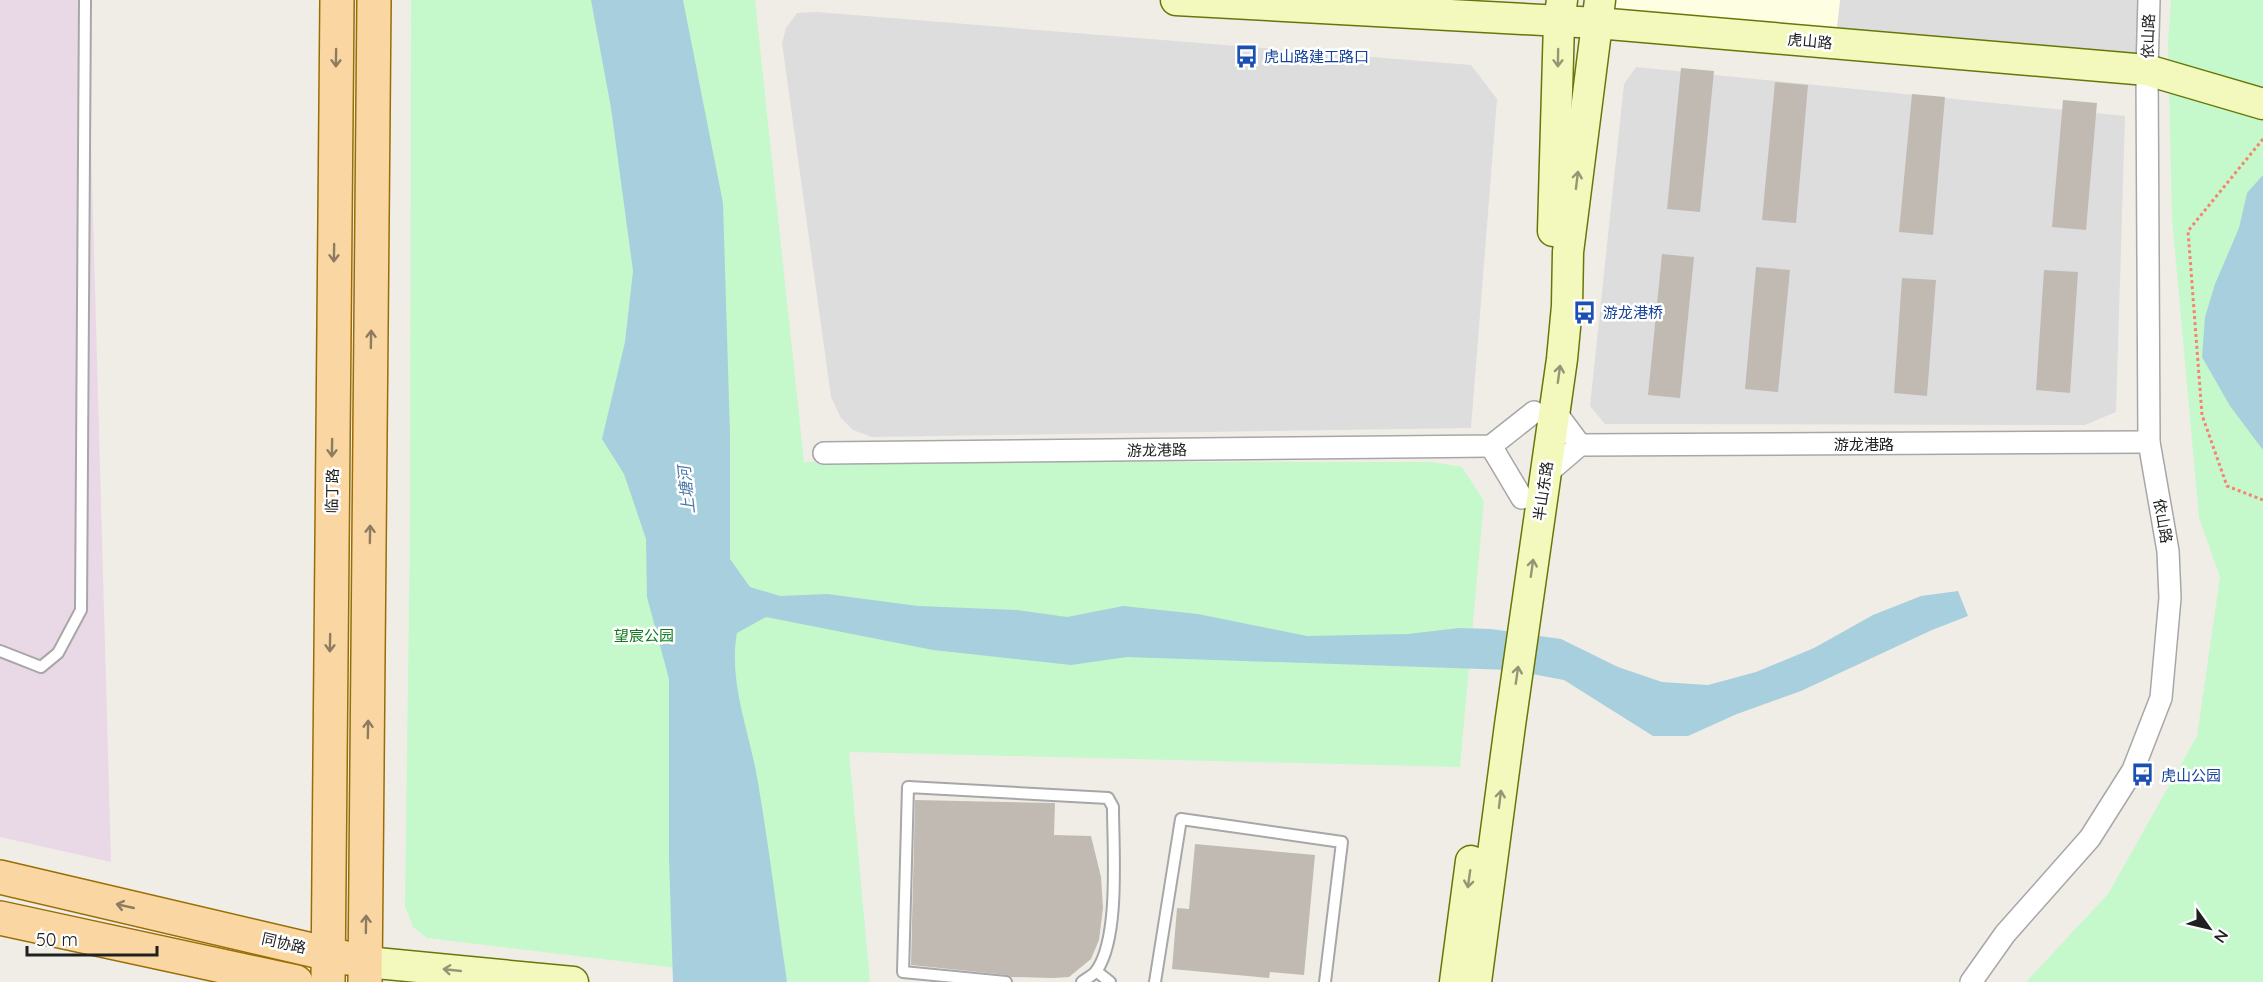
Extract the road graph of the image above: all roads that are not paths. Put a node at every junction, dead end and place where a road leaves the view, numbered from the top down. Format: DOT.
graph roads {
  1 [pos="85,0"];
  2 [pos="337,0"];
  3 [pos="374,0"];
  4 [pos="1176,0"];
  5 [pos="2149,0"];
  6 [pos="1561,11"];
  7 [pos="1598,12"];
  8 [pos="2147,70"];
  9 [pos="2263,104"];
  10 [pos="1544,411"];
  11 [pos="2149,442"];
  12 [pos="1580,445"];
  13 [pos="1491,446"];
  14 [pos="824,453"];
  15 [pos="1545,475"];
  16 [pos="1522,498"];
  17 [pos="1514,625"];
  18 [pos="0,651"];
  19 [pos="1500,721"];
  20 [pos="0,877"];
  21 [pos="0,918"];
  22 [pos="328,968"];
  23 [pos="1096,971"];
  24 [pos="365,972"];
  25 [pos="296,982"];
  26 [pos="573,982"];
  27 [pos="1006,982"];
  28 [pos="1082,982"];
  29 [pos="1110,982"];
  30 [pos="1155,982"];
  31 [pos="1325,982"];
  32 [pos="1455,982"];
  33 [pos="1476,982"];
  34 [pos="1971,982"];
  1 -- 18 [label="lane"];
  2 -- 22 [label="main road, 临丁路, one-way"];
  24 -- 3 [label="main road, one-way"];
  4 -- 6 [label="main road, 虎山路"];
  5 -- 8 [label="street, 依山路"];
  6 -- 7 [label="main road, 虎山路"];
  6 -- 10 [label="main road, 半山东路, one-way"];
  7 -- 8 [label="main road, 虎山路"];
  10 -- 7 [label="main road, 半山东路, one-way"];
  8 -- 9 [label="main road, 虎山路"];
  8 -- 11 [label="street, 依山路"];
  10 -- 12 [label="street"];
  10 -- 13 [label="street"];
  10 -- 15 [label="main road, 半山东路"];
  10 -- 16 [label="main road, 半山东路"];
  11 -- 12 [label="street, 游龙港路"];
  11 -- 34 [label="street, 依山路"];
  12 -- 15 [label="street"];
  13 -- 14 [label="street, 游龙港路"];
  13 -- 16 [label="street"];
  17 -- 15 [label="main road, 半山东路, one-way"];
  16 -- 17 [label="main road, 半山东路"];
  17 -- 19 [label="main road, 半山东路"];
  19 -- 32 [label="main road, 半山东路, one-way"];
  33 -- 19 [label="main road, 半山东路, one-way"];
  22 -- 20 [label="main road, 同协路, one-way"];
  21 -- 25 [label="main road"];
  22 -- 24 [label="main road, 同协路"];
  23 -- 27 [label="lane"];
  23 -- 28 [label="lane"];
  23 -- 29 [label="lane"];
  26 -- 24 [label="main road, 同协路, one-way"];
  30 -- 31 [label="lane"];
}
